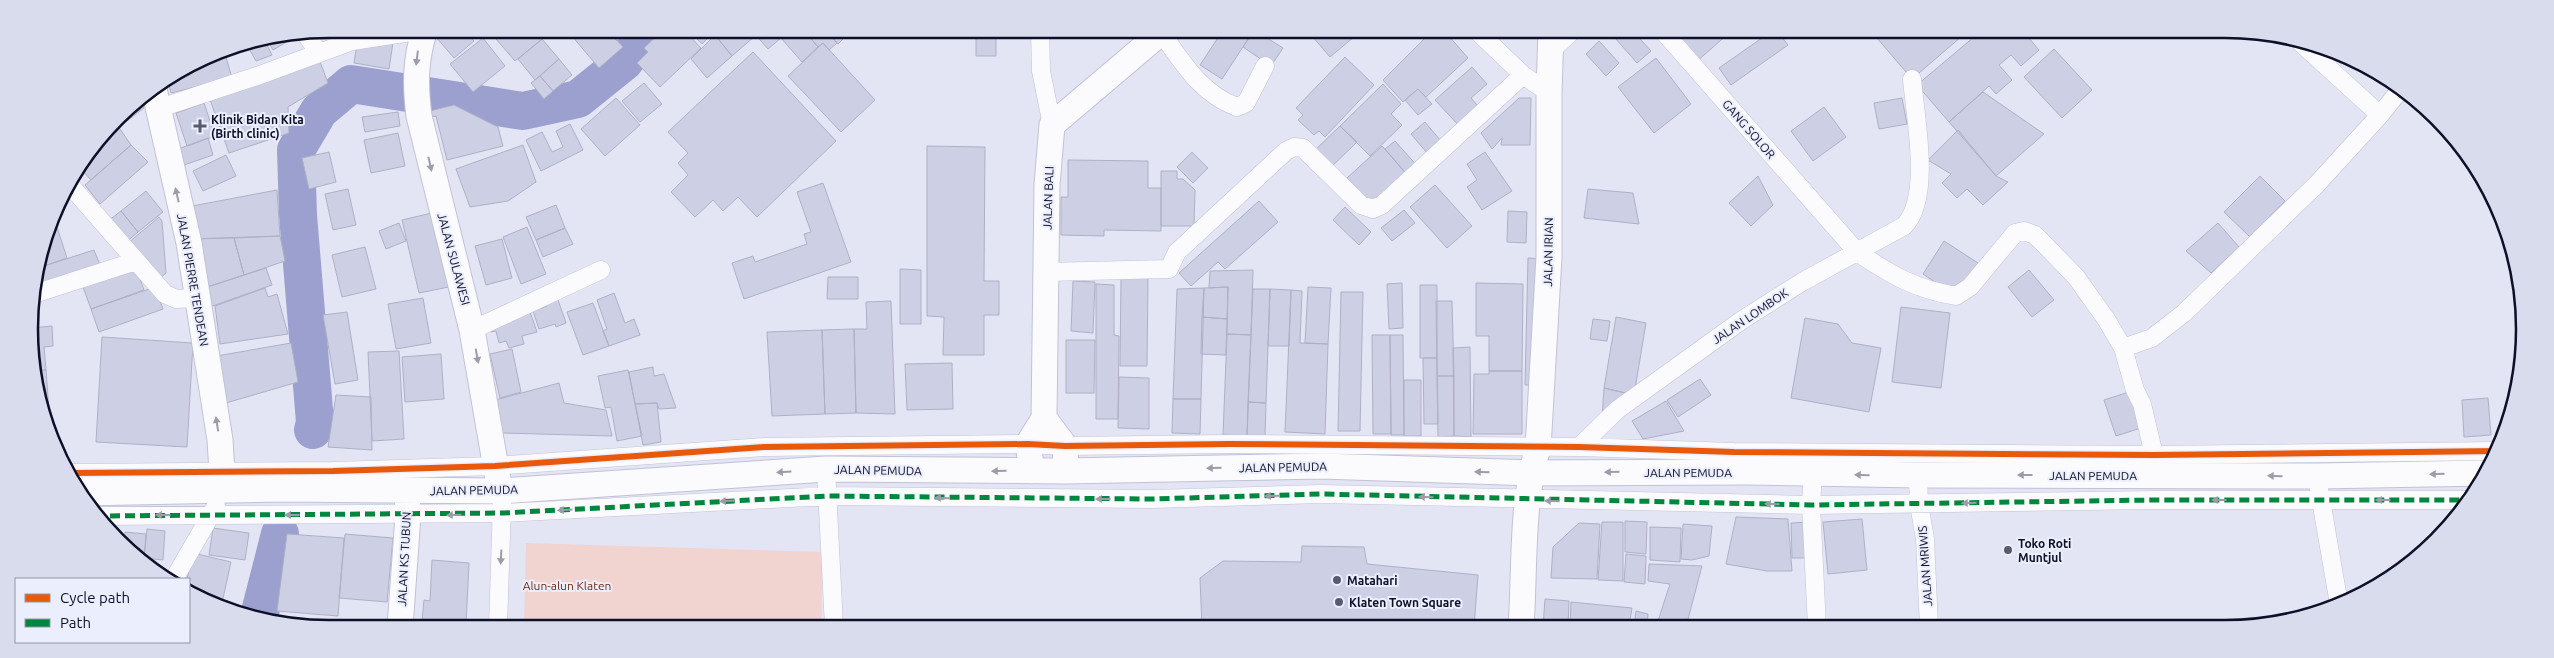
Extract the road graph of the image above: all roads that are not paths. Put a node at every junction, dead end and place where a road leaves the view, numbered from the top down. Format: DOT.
graph roads {
  1 [pos="308,38"];
  2 [pos="371,38"];
  3 [pos="422,38"];
  4 [pos="1040,38"];
  5 [pos="1155,38"];
  6 [pos="1168,38"];
  7 [pos="1484,38"];
  8 [pos="1670,38"];
  9 [pos="1551,41"];
  10 [pos="2308,50"];
  11 [pos="319,54"];
  12 [pos="1265,66"];
  13 [pos="1523,75"];
  14 [pos="1912,79"];
  15 [pos="1549,93"];
  16 [pos="2397,94"];
  17 [pos="155,99"];
  18 [pos="2380,116"];
  19 [pos="1052,124"];
  20 [pos="74,189"];
  21 [pos="1854,249"];
  22 [pos="136,261"];
  23 [pos="601,270"];
  24 [pos="1046,272"];
  25 [pos="40,292"];
  26 [pos="198,298"];
  27 [pos="472,330"];
  28 [pos="2123,348"];
  29 [pos="1044,418"];
  30 [pos="1028,444"];
  31 [pos="1065,446"];
  32 [pos="1538,448"];
  33 [pos="1579,448"];
  34 [pos="2489,451"];
  35 [pos="1745,459"];
  36 [pos="2154,465"];
  37 [pos="495,466"];
  38 [pos="826,469"];
  39 [pos="1032,471"];
  40 [pos="1066,471"];
  41 [pos="76,473"];
  42 [pos="1530,473"];
  43 [pos="1813,474"];
  44 [pos="2478,474"];
  45 [pos="1918,475"];
  46 [pos="222,482"];
  47 [pos="2319,488"];
  48 [pos="88,492"];
  49 [pos="828,496"];
  50 [pos="2461,499"];
  51 [pos="1527,500"];
  52 [pos="502,502"];
  53 [pos="408,504"];
  54 [pos="1919,504"];
  55 [pos="1811,505"];
  56 [pos="212,515"];
  57 [pos="106,516"];
  58 [pos="176,576"];
  59 [pos="2338,598"];
  60 [pos="400,620"];
  61 [pos="498,620"];
  62 [pos="834,620"];
  63 [pos="1521,620"];
  64 [pos="1817,620"];
  65 [pos="1929,620"];
  1 -- 11 [label="street"];
  2 -- 11 [label="street"];
  3 -- 27 [label="main road, JALAN SULAWESI, one-way"];
  4 -- 19 [label="street"];
  5 -- 19 [label="main road"];
  6 -- 12 [label="street"];
  7 -- 13 [label="street"];
  8 -- 21 [label="street, GANG SOLOR"];
  9 -- 15 [label="main road, JALAN IRIAN"];
  10 -- 18 [label="street"];
  11 -- 17 [label="street"];
  13 -- 15 [label="street"];
  13 -- 24 [label="street"];
  14 -- 21 [label="street, JALAN LOMBOK"];
  15 -- 32 [label="main road, JALAN IRIAN"];
  16 -- 18 [label="street"];
  26 -- 17 [label="main road, JALAN PIERRE TENDEAN, one-way"];
  18 -- 28 [label="street"];
  19 -- 24 [label="main road, JALAN BALI"];
  20 -- 22 [label="street"];
  21 -- 28 [label="street, GANG SOLOR"];
  21 -- 33 [label="street, JALAN LOMBOK"];
  22 -- 25 [label="street"];
  22 -- 26 [label="street"];
  23 -- 27 [label="street"];
  24 -- 29 [label="main road, JALAN BALI"];
  46 -- 26 [label="main road, JALAN PIERRE TENDEAN, one-way"];
  27 -- 37 [label="main road, JALAN SULAWESI, one-way"];
  28 -- 36 [label="street, GANG SOLOR"];
  29 -- 30 [label="main road"];
  29 -- 31 [label="main road"];
  30 -- 31 [label="street"];
  30 -- 37 [label="street"];
  30 -- 39 [label="main road"];
  31 -- 32 [label="street"];
  31 -- 40 [label="main road"];
  32 -- 33 [label="street"];
  32 -- 42 [label="main road, JALAN IRIAN"];
  33 -- 35 [label="street"];
  34 -- 36 [label="street"];
  35 -- 36 [label="street"];
  35 -- 42 [label="main road, JALAN PEMUDA, one-way"];
  35 -- 43 [label="main road, JALAN PEMUDA"];
  36 -- 45 [label="main road, JALAN PEMUDA, one-way"];
  47 -- 36 [label="main road, JALAN PEMUDA, one-way"];
  37 -- 46 [label="street"];
  37 -- 52 [label="main road, JALAN SULAWESI"];
  39 -- 38 [label="main road, JALAN PEMUDA, one-way"];
  38 -- 49 [label="street"];
  38 -- 52 [label="main road, JALAN PEMUDA, one-way"];
  39 -- 40 [label="main road, JALAN PEMUDA"];
  42 -- 40 [label="main road, JALAN PEMUDA, one-way"];
  41 -- 46 [label="street"];
  42 -- 51 [label="main road, JALAN IRIAN"];
  45 -- 43 [label="main road, JALAN PEMUDA, one-way"];
  43 -- 55 [label="street"];
  44 -- 47 [label="main road, JALAN PEMUDA, one-way"];
  45 -- 54 [label="street, JALAN MRIWIS"];
  46 -- 48 [label="main road, JALAN PEMUDA"];
  46 -- 53 [label="main road, JALAN PEMUDA"];
  46 -- 56 [label="street"];
  50 -- 47 [label="street, one-way"];
  47 -- 54 [label="street, one-way"];
  47 -- 59 [label="street"];
  51 -- 49 [label="street, one-way"];
  49 -- 52 [label="street, one-way"];
  49 -- 62 [label="street"];
  55 -- 51 [label="street, one-way"];
  51 -- 63 [label="main road, JALAN IRIAN"];
  52 -- 53 [label="main road, JALAN PEMUDA, one-way"];
  52 -- 61 [label="street, one-way"];
  53 -- 56 [label="street, one-way"];
  53 -- 60 [label="main road, JALAN KS TUBUN"];
  54 -- 55 [label="street"];
  54 -- 65 [label="street, JALAN MRIWIS"];
  55 -- 64 [label="street"];
  56 -- 57 [label="street, one-way"];
  56 -- 58 [label="street"];
}
